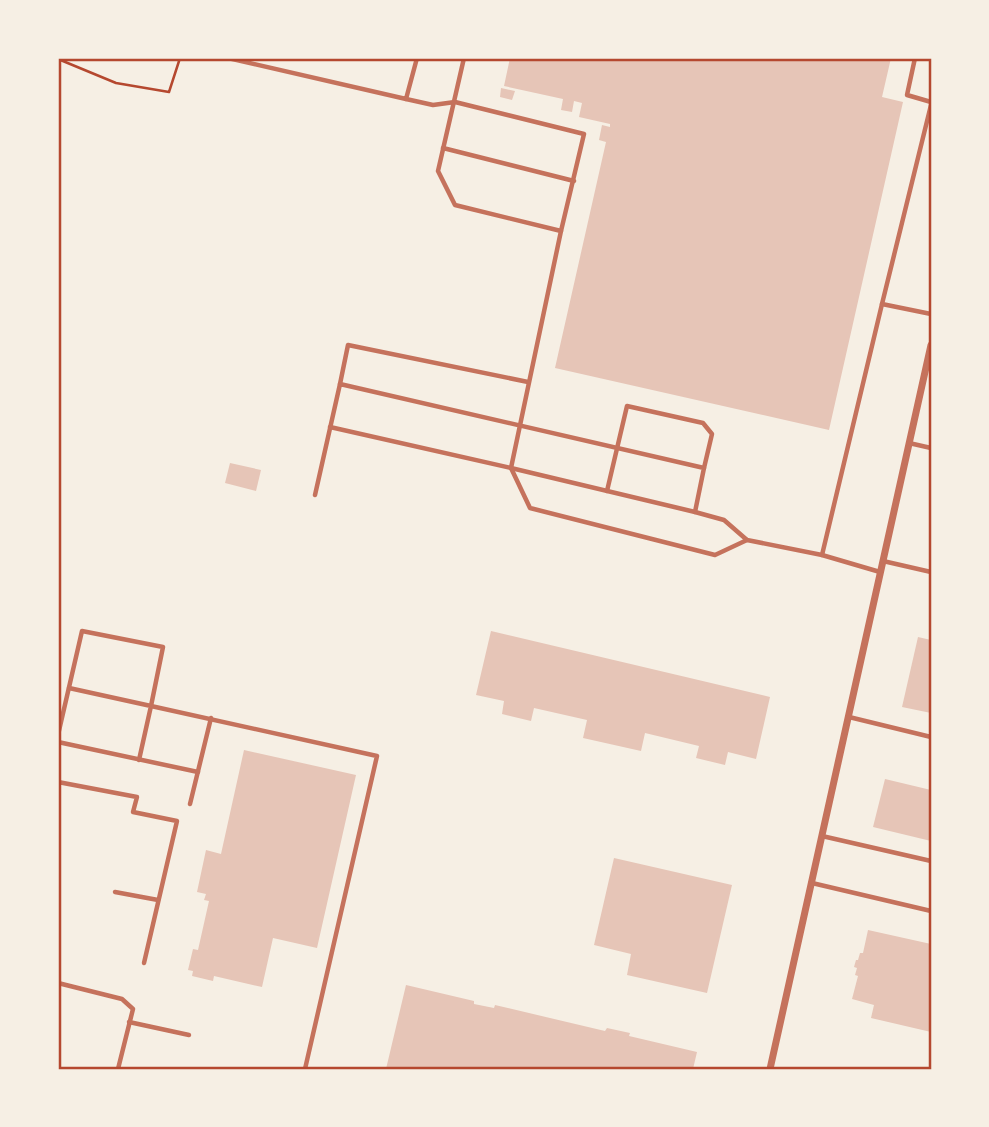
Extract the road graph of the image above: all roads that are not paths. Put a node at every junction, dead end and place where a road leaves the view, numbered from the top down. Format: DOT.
graph roads {
  1 [pos="228,58"];
  2 [pos="417,58"];
  3 [pos="464,58"];
  4 [pos="915,58"];
  5 [pos="406,99"];
  6 [pos="454,102"];
  7 [pos="931,104"];
  8 [pos="443,148"];
  9 [pos="574,181"];
  10 [pos="561,231"];
  11 [pos="882,304"];
  12 [pos="931,314"];
  13 [pos="931,345"];
  14 [pos="528,382"];
  15 [pos="340,384"];
  16 [pos="520,425"];
  17 [pos="330,427"];
  18 [pos="909,443"];
  19 [pos="617,448"];
  20 [pos="931,448"];
  21 [pos="511,468"];
  22 [pos="704,468"];
  23 [pos="607,491"];
  24 [pos="315,495"];
  25 [pos="695,512"];
  26 [pos="747,540"];
  27 [pos="822,555"];
  28 [pos="883,561"];
  29 [pos="881,572"];
  30 [pos="931,572"];
  31 [pos="69,688"];
  32 [pos="151,706"];
  33 [pos="849,717"];
  34 [pos="211,718"];
  35 [pos="58,735"];
  36 [pos="931,737"];
  37 [pos="58,742"];
  38 [pos="139,760"];
  39 [pos="198,772"];
  40 [pos="58,782"];
  41 [pos="190,804"];
  42 [pos="822,836"];
  43 [pos="931,861"];
  44 [pos="812,883"];
  45 [pos="115,892"];
  46 [pos="158,900"];
  47 [pos="931,911"];
  48 [pos="144,963"];
  49 [pos="58,983"];
  50 [pos="129,1022"];
  51 [pos="189,1035"];
  52 [pos="118,1069"];
  53 [pos="305,1069"];
  54 [pos="770,1069"];
  1 -- 5 [label="lane"];
  2 -- 5 [label="lane"];
  3 -- 6 [label="lane"];
  4 -- 7 [label="lane"];
  5 -- 6 [label="lane"];
  6 -- 8 [label="lane"];
  6 -- 9 [label="lane"];
  7 -- 11 [label="lane"];
  8 -- 9 [label="lane"];
  8 -- 10 [label="lane"];
  9 -- 10 [label="lane"];
  10 -- 14 [label="lane"];
  11 -- 12 [label="lane"];
  11 -- 27 [label="lane"];
  13 -- 18 [label="street"];
  14 -- 15 [label="lane"];
  14 -- 16 [label="lane"];
  15 -- 16 [label="lane"];
  15 -- 17 [label="lane"];
  16 -- 19 [label="lane"];
  16 -- 21 [label="lane"];
  17 -- 21 [label="lane"];
  17 -- 24 [label="lane"];
  18 -- 20 [label="lane"];
  18 -- 28 [label="street"];
  19 -- 22 [label="lane"];
  19 -- 22 [label="lane"];
  19 -- 23 [label="lane"];
  21 -- 23 [label="lane"];
  21 -- 26 [label="lane"];
  22 -- 25 [label="lane"];
  23 -- 25 [label="lane"];
  25 -- 26 [label="lane"];
  26 -- 27 [label="lane"];
  27 -- 29 [label="lane"];
  28 -- 29 [label="street"];
  28 -- 30 [label="lane"];
  29 -- 33 [label="street"];
  31 -- 32 [label="lane"];
  31 -- 32 [label="lane"];
  31 -- 35 [label="lane"];
  32 -- 34 [label="lane"];
  32 -- 38 [label="lane"];
  33 -- 36 [label="lane"];
  33 -- 42 [label="street"];
  34 -- 39 [label="lane"];
  34 -- 53 [label="lane"];
  37 -- 38 [label="lane"];
  38 -- 39 [label="lane"];
  39 -- 41 [label="lane"];
  40 -- 46 [label="lane"];
  42 -- 43 [label="lane"];
  42 -- 44 [label="street"];
  44 -- 47 [label="lane"];
  44 -- 54 [label="street"];
  45 -- 46 [label="lane"];
  46 -- 48 [label="lane"];
  49 -- 50 [label="lane"];
  50 -- 51 [label="lane"];
  50 -- 52 [label="lane"];
}
